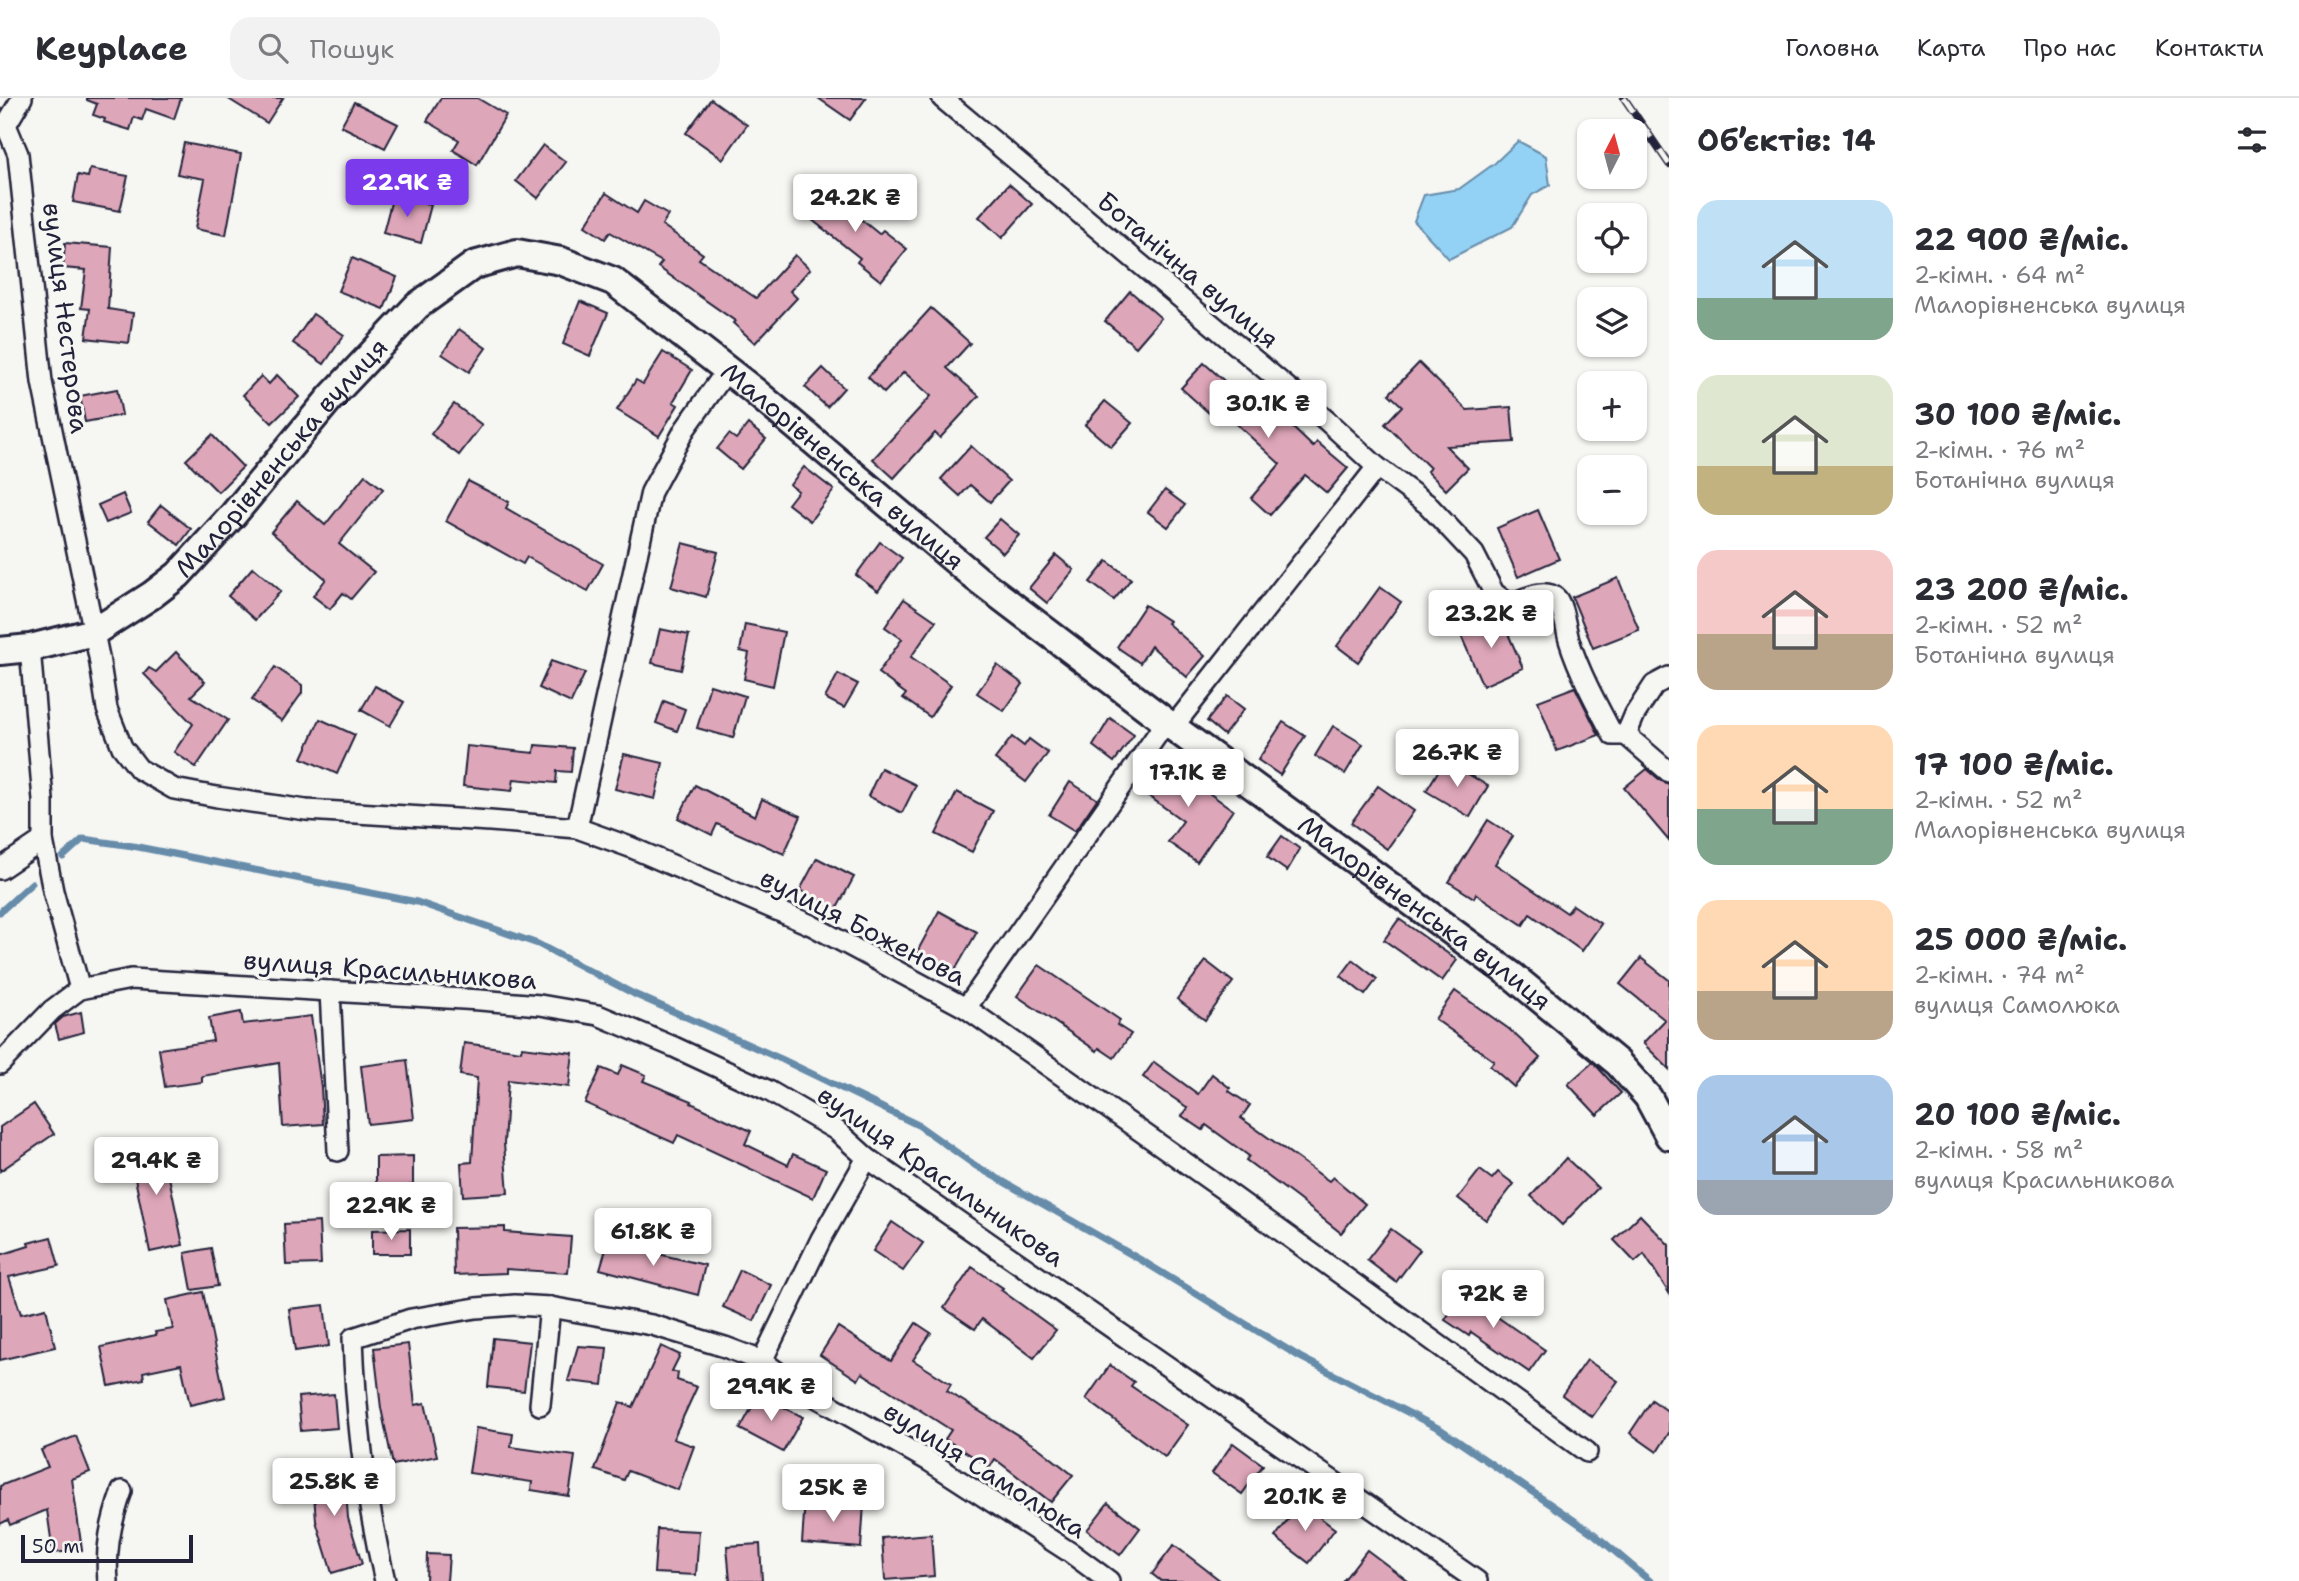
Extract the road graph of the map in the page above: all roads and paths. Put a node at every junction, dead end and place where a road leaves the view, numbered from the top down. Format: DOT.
graph roads {
  1 [pos="22,98"];
  2 [pos="942,98"];
  3 [pos="3,123"];
  4 [pos="727,370"];
  5 [pos="1377,467"];
  6 [pos="94,632"];
  7 [pos="30,648"];
  8 [pos="0,651"];
  9 [pos="1669,677"];
  10 [pos="1169,724"];
  11 [pos="1626,735"];
  12 [pos="1669,772"];
  13 [pos="577,828"];
  14 [pos="43,840"];
  15 [pos="0,869"];
  16 [pos="80,989"];
  17 [pos="330,991"];
  18 [pos="966,1008"];
  19 [pos="0,1064"];
  20 [pos="1669,1136"];
  21 [pos="338,1151"];
  22 [pos="867,1158"];
  23 [pos="550,1307"];
  24 [pos="762,1361"];
  25 [pos="540,1405"];
  26 [pos="1587,1452"];
  27 [pos="122,1491"];
  28 [pos="108,1581"];
  29 [pos="385,1581"];
  30 [pos="1109,1581"];
  31 [pos="1477,1581"];
  1 -- 3 [label="street, вулиця Нестерова"];
  2 -- 5 [label="street, Ботанічна вулиця"];
  3 -- 6 [label="street, вулиця Нестерова"];
  4 -- 6 [label="street, Малорівненська вулиця"];
  4 -- 10 [label="street, Малорівненська вулиця"];
  4 -- 13 [label="street"];
  5 -- 10 [label="street"];
  5 -- 11 [label="street, Ботанічна вулиця"];
  6 -- 7 [label="street, Малорівненська вулиця"];
  6 -- 13 [label="street, вулиця Боженова"];
  7 -- 8 [label="street, Малорівненська вулиця"];
  7 -- 14 [label="street"];
  9 -- 11 [label="street"];
  10 -- 18 [label="street"];
  10 -- 20 [label="street, Малорівненська вулиця"];
  11 -- 12 [label="street, Ботанічна вулиця"];
  13 -- 18 [label="street, вулиця Боженова"];
  14 -- 15 [label="street"];
  14 -- 16 [label="street"];
  16 -- 17 [label="street, вулиця Красильникова"];
  16 -- 19 [label="street, вулиця Красильникова"];
  17 -- 21 [label="street"];
  17 -- 22 [label="street, вулиця Красильникова"];
  18 -- 26 [label="street, вулиця Боженова"];
  22 -- 24 [label="street"];
  22 -- 31 [label="street, вулиця Красильникова"];
  23 -- 24 [label="street, вулиця Самолюка"];
  23 -- 25 [label="street"];
  23 -- 29 [label="street, вулиця Самолюка"];
  24 -- 30 [label="street, вулиця Самолюка"];
  27 -- 28 [label="street"];
}
